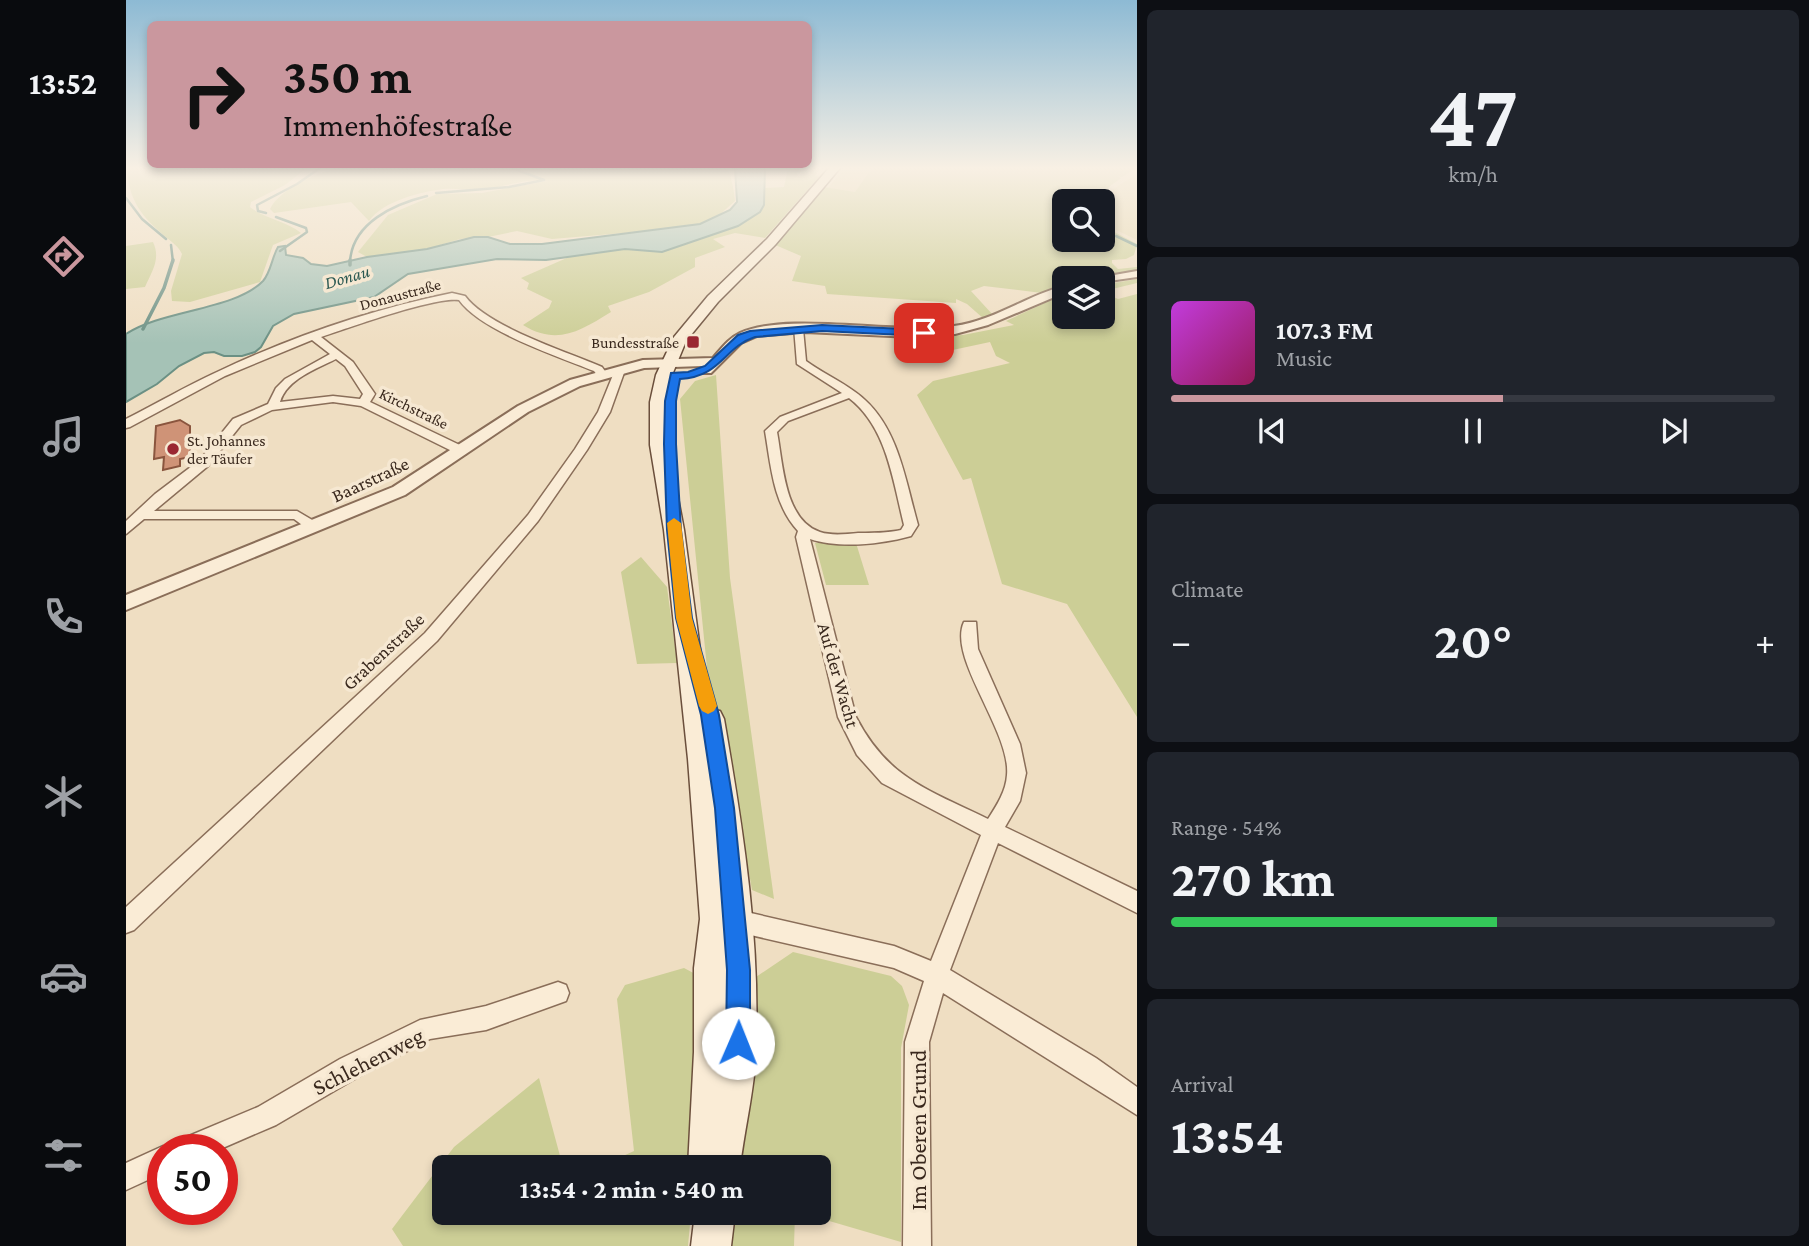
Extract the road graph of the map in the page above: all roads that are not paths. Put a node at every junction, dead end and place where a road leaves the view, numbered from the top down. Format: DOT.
graph roads {
  1 [pos="783,226"];
  2 [pos="1137,274"];
  3 [pos="1115,277"];
  4 [pos="1052,293"];
  5 [pos="798,328"];
  6 [pos="313,336"];
  7 [pos="337,355"];
  8 [pos="672,369"];
  9 [pos="620,370"];
  10 [pos="602,374"];
  11 [pos="850,394"];
  12 [pos="365,403"];
  13 [pos="274,406"];
  14 [pos="126,424"];
  15 [pos="462,451"];
  16 [pos="141,515"];
  17 [pos="314,527"];
  18 [pos="126,529"];
  19 [pos="805,531"];
  20 [pos="126,603"];
  21 [pos="970,626"];
  22 [pos="993,829"];
  23 [pos="1137,902"];
  24 [pos="725,919"];
  25 [pos="126,922"];
  26 [pos="937,975"];
  27 [pos="558,993"];
  28 [pos="1137,1102"];
  29 [pos="224,1134"];
  30 [pos="707,1155"];
  31 [pos="723,1155"];
  32 [pos="147,1167"];
  33 [pos="126,1177"];
  34 [pos="706,1225"];
  35 [pos="714,1225"];
  36 [pos="920,1244"];
  37 [pos="705,1246"];
  38 [pos="711,1246"];
  1 -- 8 [label="main road"];
  2 -- 3 [label="street"];
  4 -- 5 [label="street"];
  5 -- 8 [label="street"];
  5 -- 11 [label="street"];
  6 -- 7 [label="street"];
  6 -- 10 [label="street, Donaustraße"];
  6 -- 14 [label="street, Donaustraße"];
  7 -- 12 [label="street"];
  7 -- 13 [label="street"];
  8 -- 9 [label="street, Baarstraße"];
  8 -- 24 [label="main road"];
  9 -- 10 [label="street, Baarstraße"];
  9 -- 25 [label="street, Grabenstraße"];
  10 -- 15 [label="street, Baarstraße"];
  11 -- 19 [label="street"];
  11 -- 19 [label="street"];
  12 -- 13 [label="street, Kirchstraße"];
  12 -- 15 [label="street, Kirchstraße"];
  13 -- 16 [label="street, Kirchstraße"];
  15 -- 17 [label="street, Baarstraße"];
  16 -- 17 [label="street"];
  16 -- 18 [label="street, Kirchstraße"];
  17 -- 20 [label="street, Baarstraße"];
  19 -- 22 [label="street, Auf der Wacht"];
  21 -- 22 [label="street"];
  22 -- 23 [label="street, Auf der Wacht"];
  22 -- 26 [label="street"];
  24 -- 26 [label="street"];
  24 -- 30 [label="main road"];
  24 -- 31 [label="main road"];
  26 -- 28 [label="street"];
  26 -- 36 [label="street, Im Oberen Grund"];
  27 -- 29 [label="street, Schlehenweg"];
  32 -- 33 [label="street"];
  34 -- 37 [label="main road"];
  35 -- 38 [label="main road"];
}
